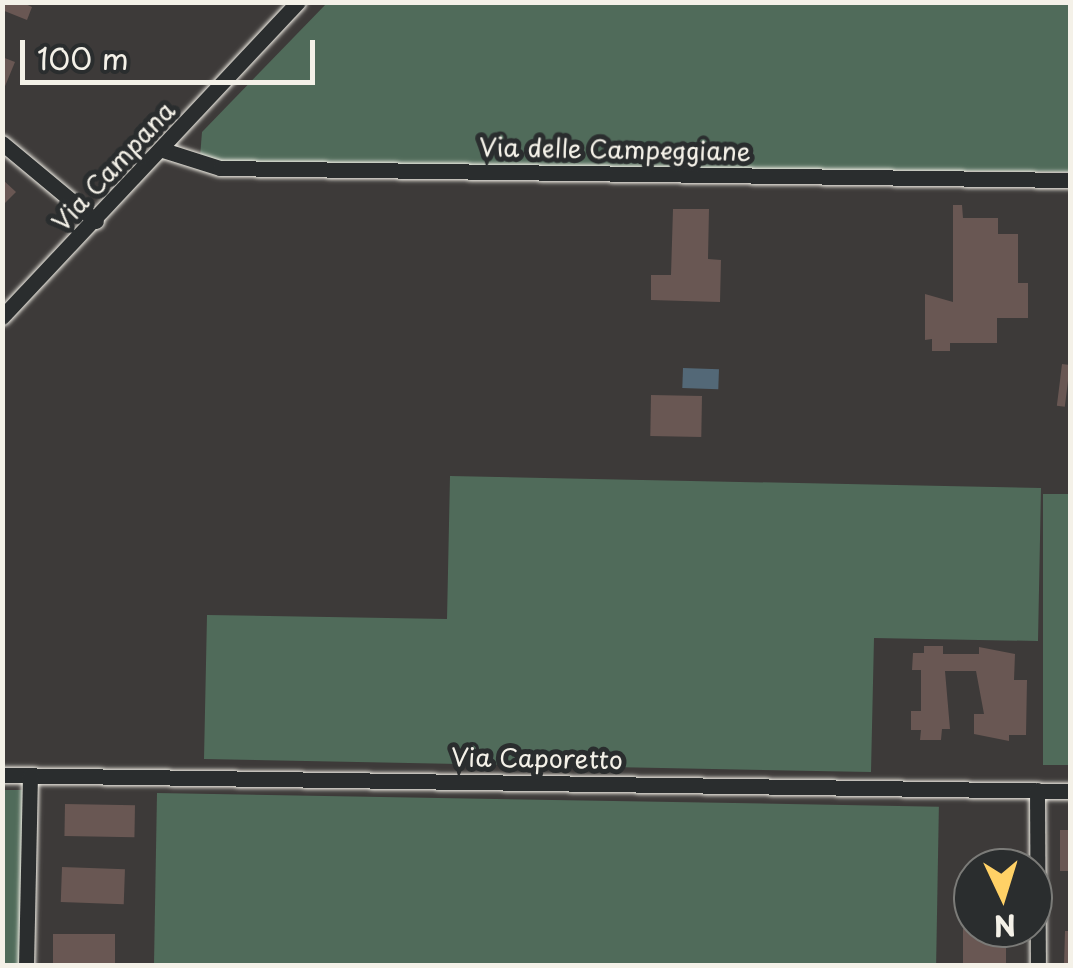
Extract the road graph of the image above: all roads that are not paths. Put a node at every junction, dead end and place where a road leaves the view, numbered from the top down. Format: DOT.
graph roads {
  1 [pos="298,2"];
  2 [pos="2,143"];
  3 [pos="163,150"];
  4 [pos="1070,180"];
  5 [pos="96,222"];
  6 [pos="2,317"];
  7 [pos="2,775"];
  8 [pos="30,776"];
  9 [pos="1037,790"];
  10 [pos="1070,791"];
  11 [pos="26,966"];
  12 [pos="1038,966"];
  1 -- 3 [label="street, Via Campana"];
  2 -- 5 [label="street"];
  3 -- 4 [label="street, Via delle Campeggiane"];
  3 -- 5 [label="street, Via Campana"];
  5 -- 6 [label="street, Via Campana"];
  7 -- 8 [label="street, Via Caporetto"];
  8 -- 9 [label="street, Via Caporetto"];
  8 -- 11 [label="street"];
  9 -- 10 [label="street, Via Caporetto"];
  9 -- 12 [label="street"];
}
